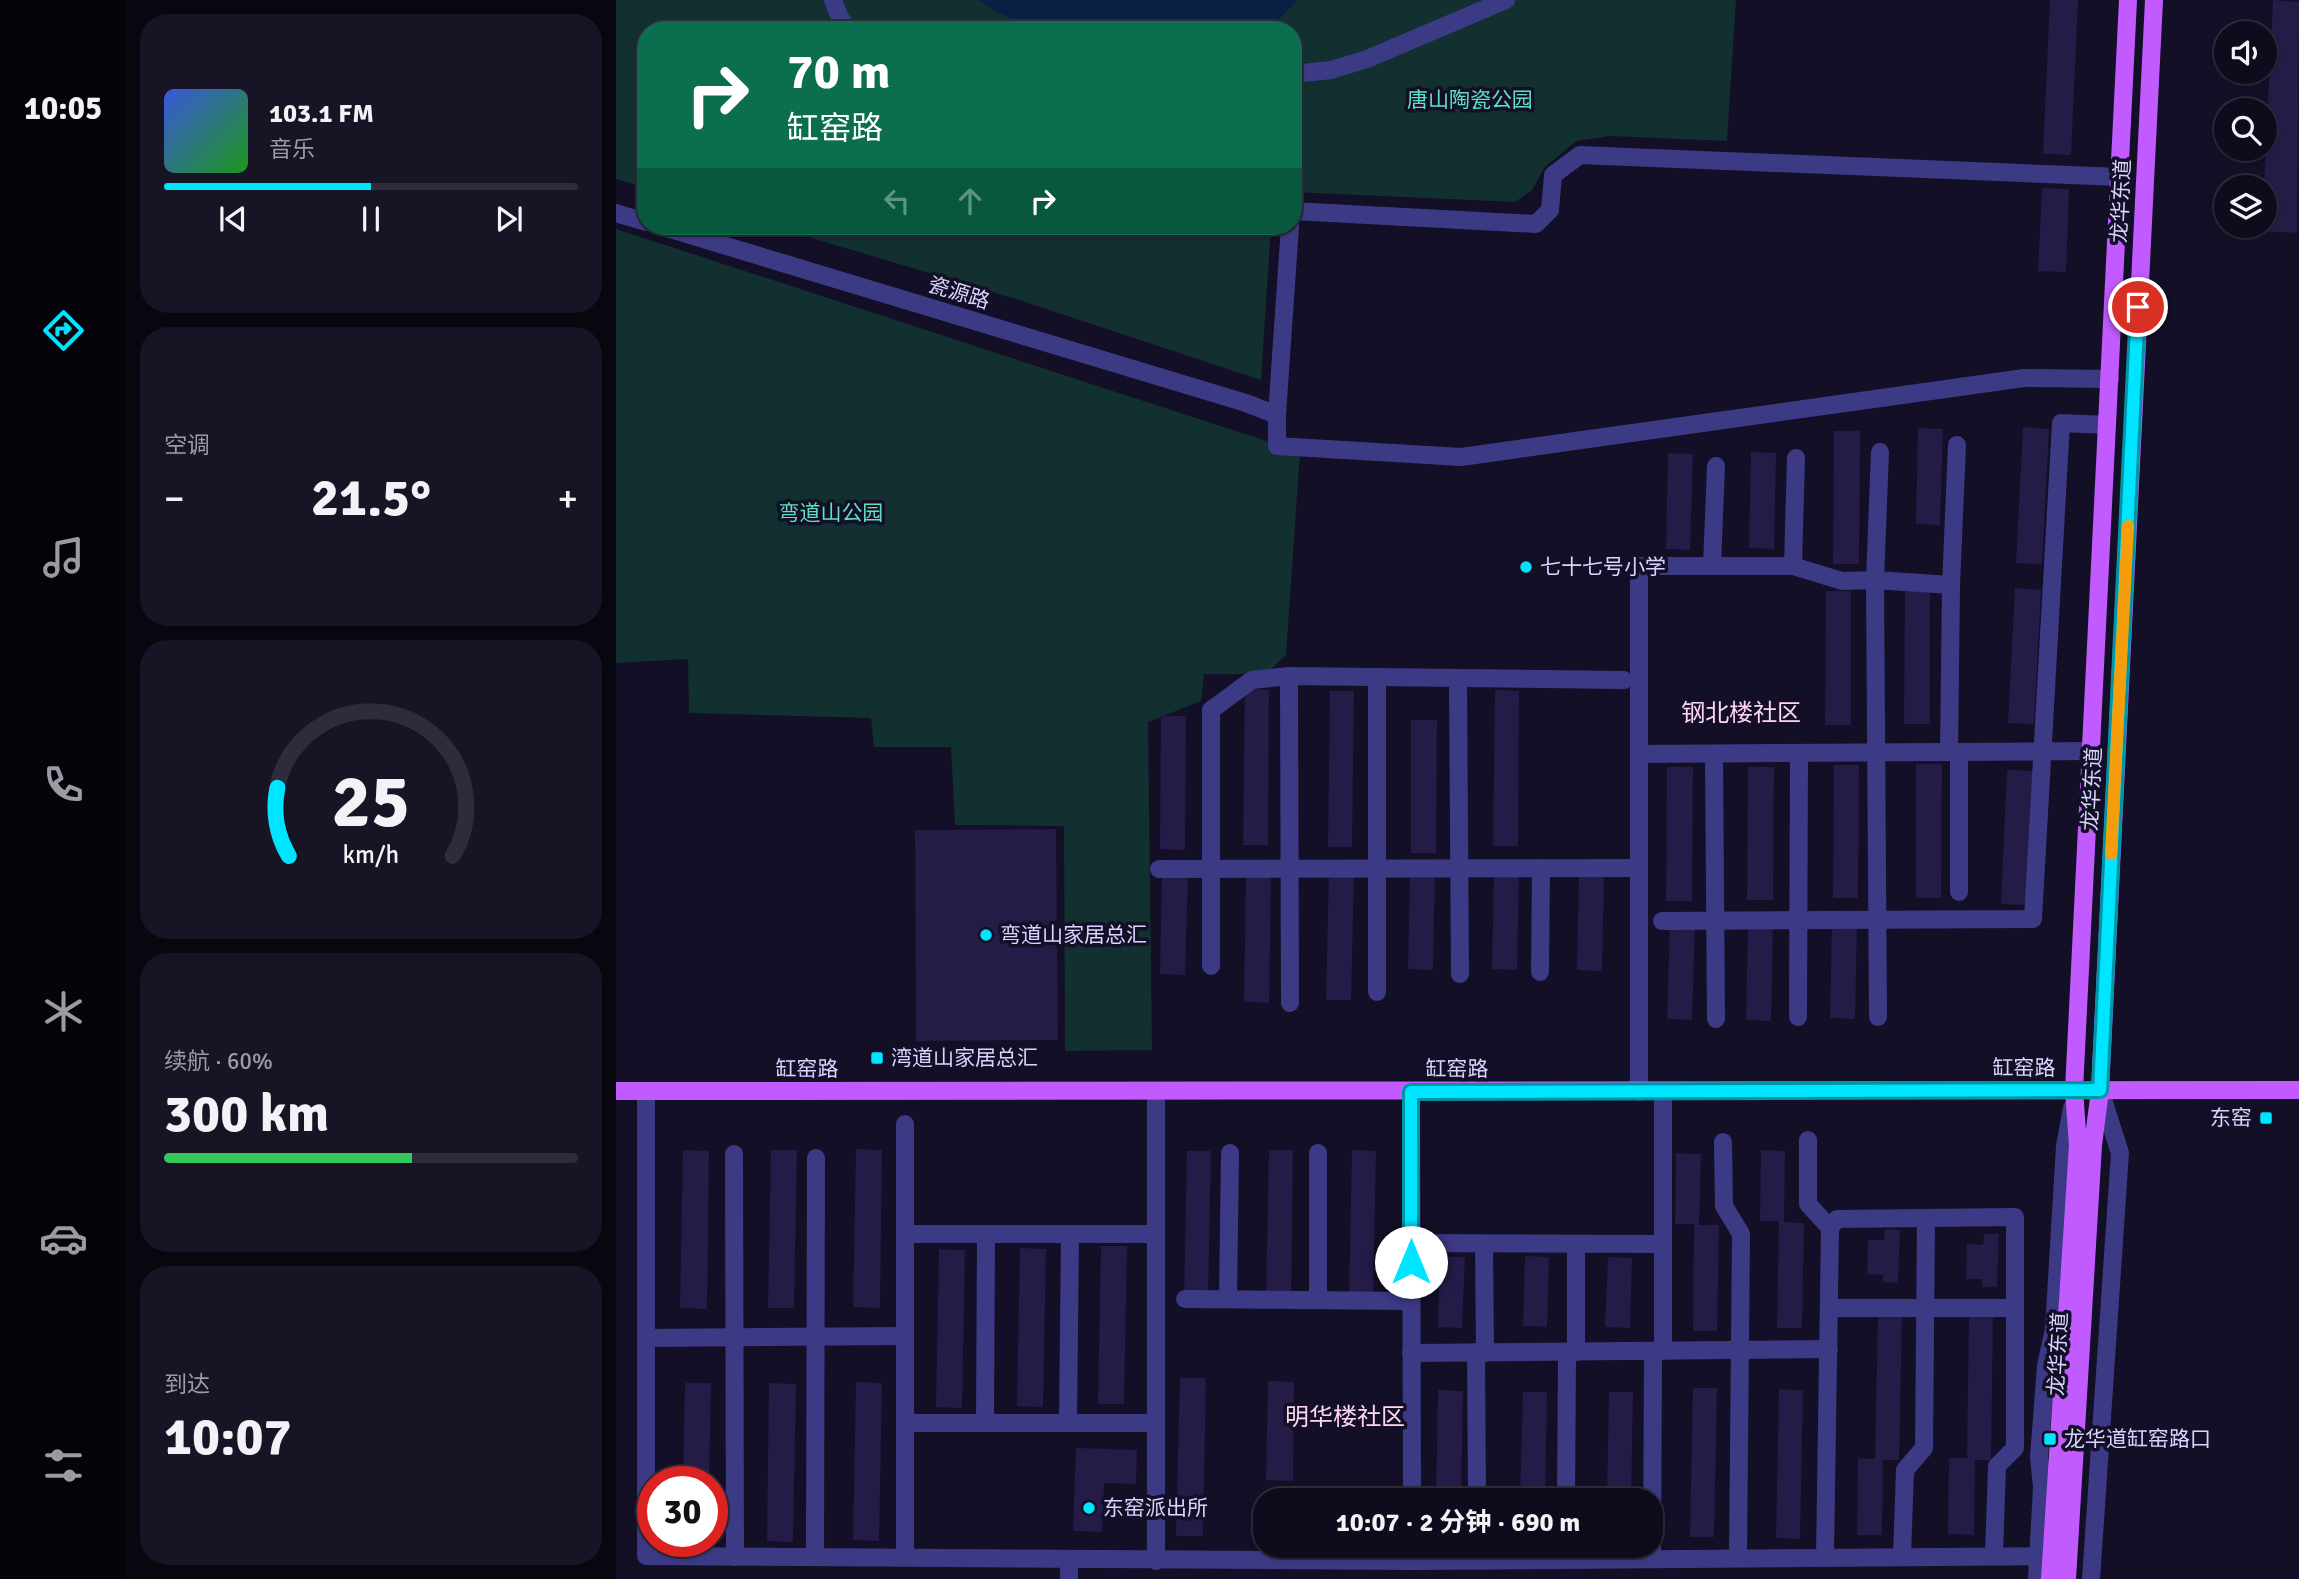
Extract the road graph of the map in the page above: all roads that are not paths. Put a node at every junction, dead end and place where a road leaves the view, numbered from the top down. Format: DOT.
graph roads {
  1 [pos="832,0"];
  2 [pos="1506,0"];
  3 [pos="2128,0"];
  4 [pos="2154,0"];
  5 [pos="842,21"];
  6 [pos="1302,73"];
  7 [pos="2120,177"];
  8 [pos="1302,211"];
  9 [pos="616,212"];
  10 [pos="637,219"];
  11 [pos="690,235"];
  12 [pos="1289,235"];
  13 [pos="2110,379"];
  14 [pos="1277,415"];
  15 [pos="2108,425"];
  16 [pos="1957,444"];
  17 [pos="1880,452"];
  18 [pos="1796,458"];
  19 [pos="1716,466"];
  20 [pos="1712,566"];
  21 [pos="1793,566"];
  22 [pos="1875,580"];
  23 [pos="1951,585"];
  24 [pos="1289,676"];
  25 [pos="1377,677"];
  26 [pos="1458,679"];
  27 [pos="1624,680"];
  28 [pos="2091,751"];
  29 [pos="1954,752"];
  30 [pos="2041,752"];
  31 [pos="1799,753"];
  32 [pos="1876,753"];
  33 [pos="1639,754"];
  34 [pos="1714,754"];
  35 [pos="1290,868"];
  36 [pos="1377,868"];
  37 [pos="1460,868"];
  38 [pos="1541,868"];
  39 [pos="1639,868"];
  40 [pos="1159,869"];
  41 [pos="1212,869"];
  42 [pos="1959,892"];
  43 [pos="1797,920"];
  44 [pos="1876,920"];
  45 [pos="1662,921"];
  46 [pos="1714,921"];
  47 [pos="1211,966"];
  48 [pos="1540,972"];
  49 [pos="1460,974"];
  50 [pos="1377,992"];
  51 [pos="1290,1003"];
  52 [pos="1798,1017"];
  53 [pos="1878,1017"];
  54 [pos="1716,1018"];
  55 [pos="2074,1090"];
  56 [pos="2100,1090"];
  57 [pos="2299,1090"];
  58 [pos="616,1091"];
  59 [pos="1639,1091"];
  60 [pos="1663,1091"];
  61 [pos="646,1092"];
  62 [pos="1156,1092"];
  63 [pos="1411,1092"];
  64 [pos="905,1124"];
  65 [pos="1808,1140"];
  66 [pos="1723,1142"];
  67 [pos="1230,1153"];
  68 [pos="1318,1153"];
  69 [pos="734,1154"];
  70 [pos="816,1158"];
  71 [pos="1926,1218"];
  72 [pos="1830,1228"];
  73 [pos="905,1234"];
  74 [pos="986,1234"];
  75 [pos="1070,1234"];
  76 [pos="1156,1234"];
  77 [pos="1411,1243"];
  78 [pos="1485,1244"];
  79 [pos="1576,1244"];
  80 [pos="1663,1244"];
  81 [pos="1185,1298"];
  82 [pos="1228,1299"];
  83 [pos="1318,1300"];
  84 [pos="1412,1301"];
  85 [pos="1926,1307"];
  86 [pos="1829,1308"];
  87 [pos="2015,1308"];
  88 [pos="905,1336"];
  89 [pos="734,1337"];
  90 [pos="815,1337"];
  91 [pos="646,1338"];
  92 [pos="1829,1349"];
  93 [pos="1740,1350"];
  94 [pos="1658,1351"];
  95 [pos="1481,1352"];
  96 [pos="1571,1352"];
  97 [pos="1411,1353"];
  98 [pos="905,1423"];
  99 [pos="985,1423"];
  100 [pos="1068,1423"];
  101 [pos="1156,1423"];
  102 [pos="1412,1488"];
  103 [pos="1477,1488"];
  104 [pos="1566,1488"];
  105 [pos="1994,1555"];
  106 [pos="2053,1555"];
  107 [pos="1902,1556"];
  108 [pos="734,1557"];
  109 [pos="815,1557"];
  110 [pos="1825,1557"];
  111 [pos="905,1558"];
  112 [pos="1253,1558"];
  113 [pos="1640,1558"];
  114 [pos="1738,1558"];
  115 [pos="1652,1559"];
  116 [pos="1069,1560"];
  117 [pos="1156,1561"];
  118 [pos="1069,1579"];
  119 [pos="2037,1579"];
  120 [pos="2050,1579"];
  121 [pos="2067,1579"];
  122 [pos="2091,1579"];
  1 -- 5 [label="street"];
  2 -- 6 [label="street"];
  3 -- 7 [label="main road, 龙华东道"];
  4 -- 56 [label="main road, 龙华东道"];
  7 -- 8 [label="street"];
  7 -- 13 [label="main road, 龙华东道"];
  9 -- 10 [label="street"];
  11 -- 14 [label="street, 瓷源路"];
  12 -- 14 [label="street"];
  13 -- 14 [label="street"];
  13 -- 15 [label="main road, 龙华东道"];
  15 -- 28 [label="main road, 龙华东道"];
  15 -- 30 [label="street"];
  16 -- 23 [label="street"];
  17 -- 22 [label="street"];
  18 -- 21 [label="street"];
  19 -- 20 [label="street"];
  20 -- 21 [label="street"];
  20 -- 33 [label="street"];
  21 -- 22 [label="street"];
  22 -- 23 [label="street"];
  22 -- 32 [label="street"];
  23 -- 29 [label="street"];
  24 -- 25 [label="street"];
  24 -- 35 [label="street"];
  24 -- 41 [label="street"];
  25 -- 26 [label="street"];
  25 -- 36 [label="street"];
  26 -- 27 [label="street"];
  26 -- 37 [label="street"];
  28 -- 30 [label="street"];
  28 -- 55 [label="main road, 龙华东道"];
  29 -- 30 [label="street"];
  29 -- 32 [label="street"];
  29 -- 42 [label="street"];
  30 -- 44 [label="street"];
  31 -- 32 [label="street"];
  31 -- 34 [label="street"];
  31 -- 43 [label="street"];
  32 -- 44 [label="street"];
  33 -- 34 [label="street"];
  33 -- 39 [label="street"];
  34 -- 46 [label="street"];
  35 -- 36 [label="street"];
  35 -- 41 [label="street"];
  35 -- 51 [label="street"];
  36 -- 37 [label="street"];
  36 -- 50 [label="street"];
  37 -- 38 [label="street"];
  37 -- 49 [label="street"];
  38 -- 39 [label="street"];
  38 -- 48 [label="street"];
  39 -- 59 [label="street"];
  40 -- 41 [label="street"];
  41 -- 47 [label="street"];
  43 -- 44 [label="street"];
  43 -- 46 [label="street"];
  43 -- 52 [label="street"];
  44 -- 53 [label="street"];
  45 -- 46 [label="street"];
  46 -- 54 [label="street"];
  55 -- 56 [label="main road, 缸窑路"];
  55 -- 60 [label="main road, 缸窑路"];
  55 -- 106 [label="main road, 龙华东道"];
  56 -- 57 [label="main road, 缸窑路"];
  56 -- 106 [label="main road, 龙华东道"];
  56 -- 122 [label="street"];
  58 -- 61 [label="main road, 缸窑路"];
  59 -- 60 [label="main road, 缸窑路"];
  59 -- 63 [label="main road, 缸窑路"];
  60 -- 80 [label="street"];
  61 -- 62 [label="main road, 缸窑路"];
  61 -- 91 [label="street"];
  62 -- 63 [label="main road, 缸窑路"];
  62 -- 76 [label="street"];
  63 -- 77 [label="street"];
  64 -- 73 [label="street"];
  65 -- 72 [label="street"];
  66 -- 93 [label="street"];
  67 -- 82 [label="street"];
  68 -- 83 [label="street"];
  69 -- 89 [label="street"];
  70 -- 90 [label="street"];
  71 -- 72 [label="street"];
  71 -- 85 [label="street"];
  71 -- 87 [label="street"];
  72 -- 86 [label="street"];
  73 -- 74 [label="street"];
  73 -- 88 [label="street"];
  74 -- 75 [label="street"];
  74 -- 99 [label="street"];
  75 -- 76 [label="street"];
  75 -- 100 [label="street"];
  76 -- 101 [label="street"];
  77 -- 78 [label="street"];
  77 -- 84 [label="street"];
  78 -- 79 [label="street"];
  78 -- 95 [label="street"];
  79 -- 80 [label="street"];
  79 -- 96 [label="street"];
  80 -- 94 [label="street"];
  81 -- 82 [label="street"];
  82 -- 83 [label="street"];
  83 -- 84 [label="street"];
  84 -- 97 [label="street"];
  85 -- 86 [label="street"];
  85 -- 87 [label="street"];
  85 -- 107 [label="street"];
  86 -- 92 [label="street"];
  87 -- 105 [label="street"];
  88 -- 90 [label="street"];
  88 -- 98 [label="street"];
  89 -- 90 [label="street"];
  89 -- 91 [label="street"];
  89 -- 108 [label="street"];
  90 -- 109 [label="street"];
  91 -- 108 [label="street"];
  92 -- 93 [label="street"];
  92 -- 110 [label="street"];
  93 -- 94 [label="street"];
  93 -- 114 [label="street"];
  94 -- 96 [label="street"];
  94 -- 115 [label="street"];
  95 -- 96 [label="street"];
  95 -- 97 [label="street"];
  95 -- 103 [label="street"];
  96 -- 104 [label="street"];
  97 -- 102 [label="street"];
  98 -- 99 [label="street"];
  98 -- 111 [label="street"];
  99 -- 100 [label="street"];
  100 -- 101 [label="street"];
  101 -- 117 [label="street"];
  105 -- 106 [label="street"];
  105 -- 107 [label="street"];
  106 -- 119 [label="street"];
  106 -- 120 [label="main road, 龙华东道"];
  106 -- 121 [label="main road, 龙华东道"];
  107 -- 110 [label="street"];
  108 -- 109 [label="street"];
  109 -- 111 [label="street"];
  110 -- 114 [label="street"];
  111 -- 116 [label="street"];
  112 -- 117 [label="street"];
  113 -- 115 [label="street"];
  114 -- 115 [label="street"];
  116 -- 117 [label="street"];
  116 -- 118 [label="street"];
}
